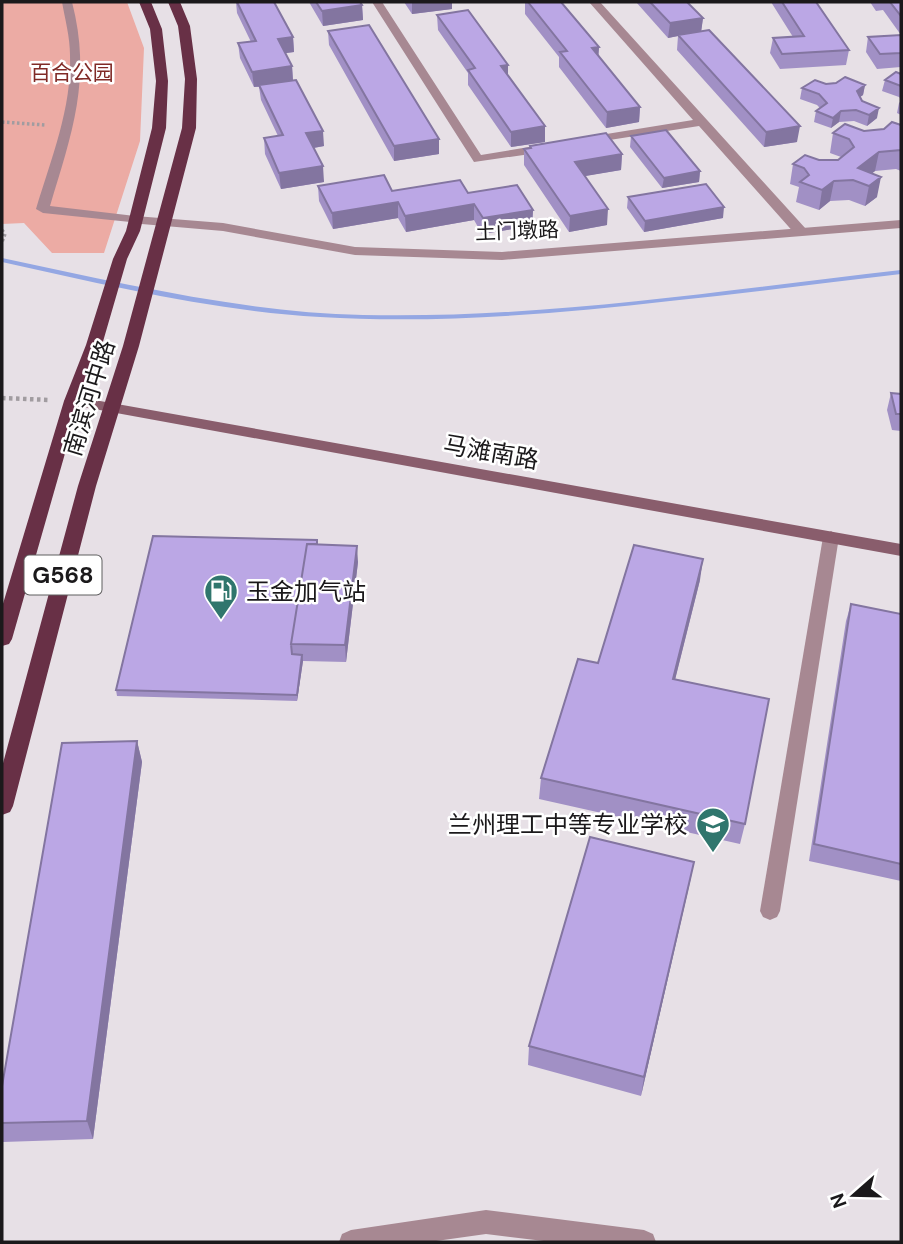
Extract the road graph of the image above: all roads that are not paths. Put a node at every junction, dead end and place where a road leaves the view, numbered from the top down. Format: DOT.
graph roads {
  1 [pos="67,2"];
  2 [pos="145,2"];
  3 [pos="174,2"];
  4 [pos="377,2"];
  5 [pos="594,2"];
  6 [pos="702,122"];
  7 [pos="570,144"];
  8 [pos="557,146"];
  9 [pos="135,220"];
  10 [pos="164,222"];
  11 [pos="901,225"];
  12 [pos="801,232"];
  13 [pos="72,401"];
  14 [pos="114,407"];
  15 [pos="831,537"];
  16 [pos="901,550"];
  17 [pos="2,639"];
  18 [pos="2,806"];
  19 [pos="770,911"];
  20 [pos="351,1242"];
  21 [pos="644,1242"];
  1 -- 9 [label="street, 土门墩路"];
  2 -- 9 [label="highway, 南滨河中路 / G568"];
  3 -- 10 [label="highway, 南滨河中路 / G568"];
  4 -- 8 [label="street"];
  5 -- 6 [label="street"];
  6 -- 7 [label="street"];
  6 -- 12 [label="street"];
  9 -- 10 [label="street, 土门墩路"];
  9 -- 13 [label="highway, 南滨河中路 / G568"];
  10 -- 12 [label="street, 土门墩路"];
  10 -- 14 [label="highway, 南滨河中路 / G568"];
  11 -- 12 [label="street, 土门墩路"];
  13 -- 14 [label="main road, 马滩南路"];
  13 -- 17 [label="highway, 南滨河中路 / G568"];
  14 -- 15 [label="main road, 马滩南路"];
  14 -- 18 [label="highway, 南滨河中路 / G568"];
  15 -- 16 [label="main road, 马滩南路"];
  15 -- 19 [label="street"];
  20 -- 21 [label="street"];
}
